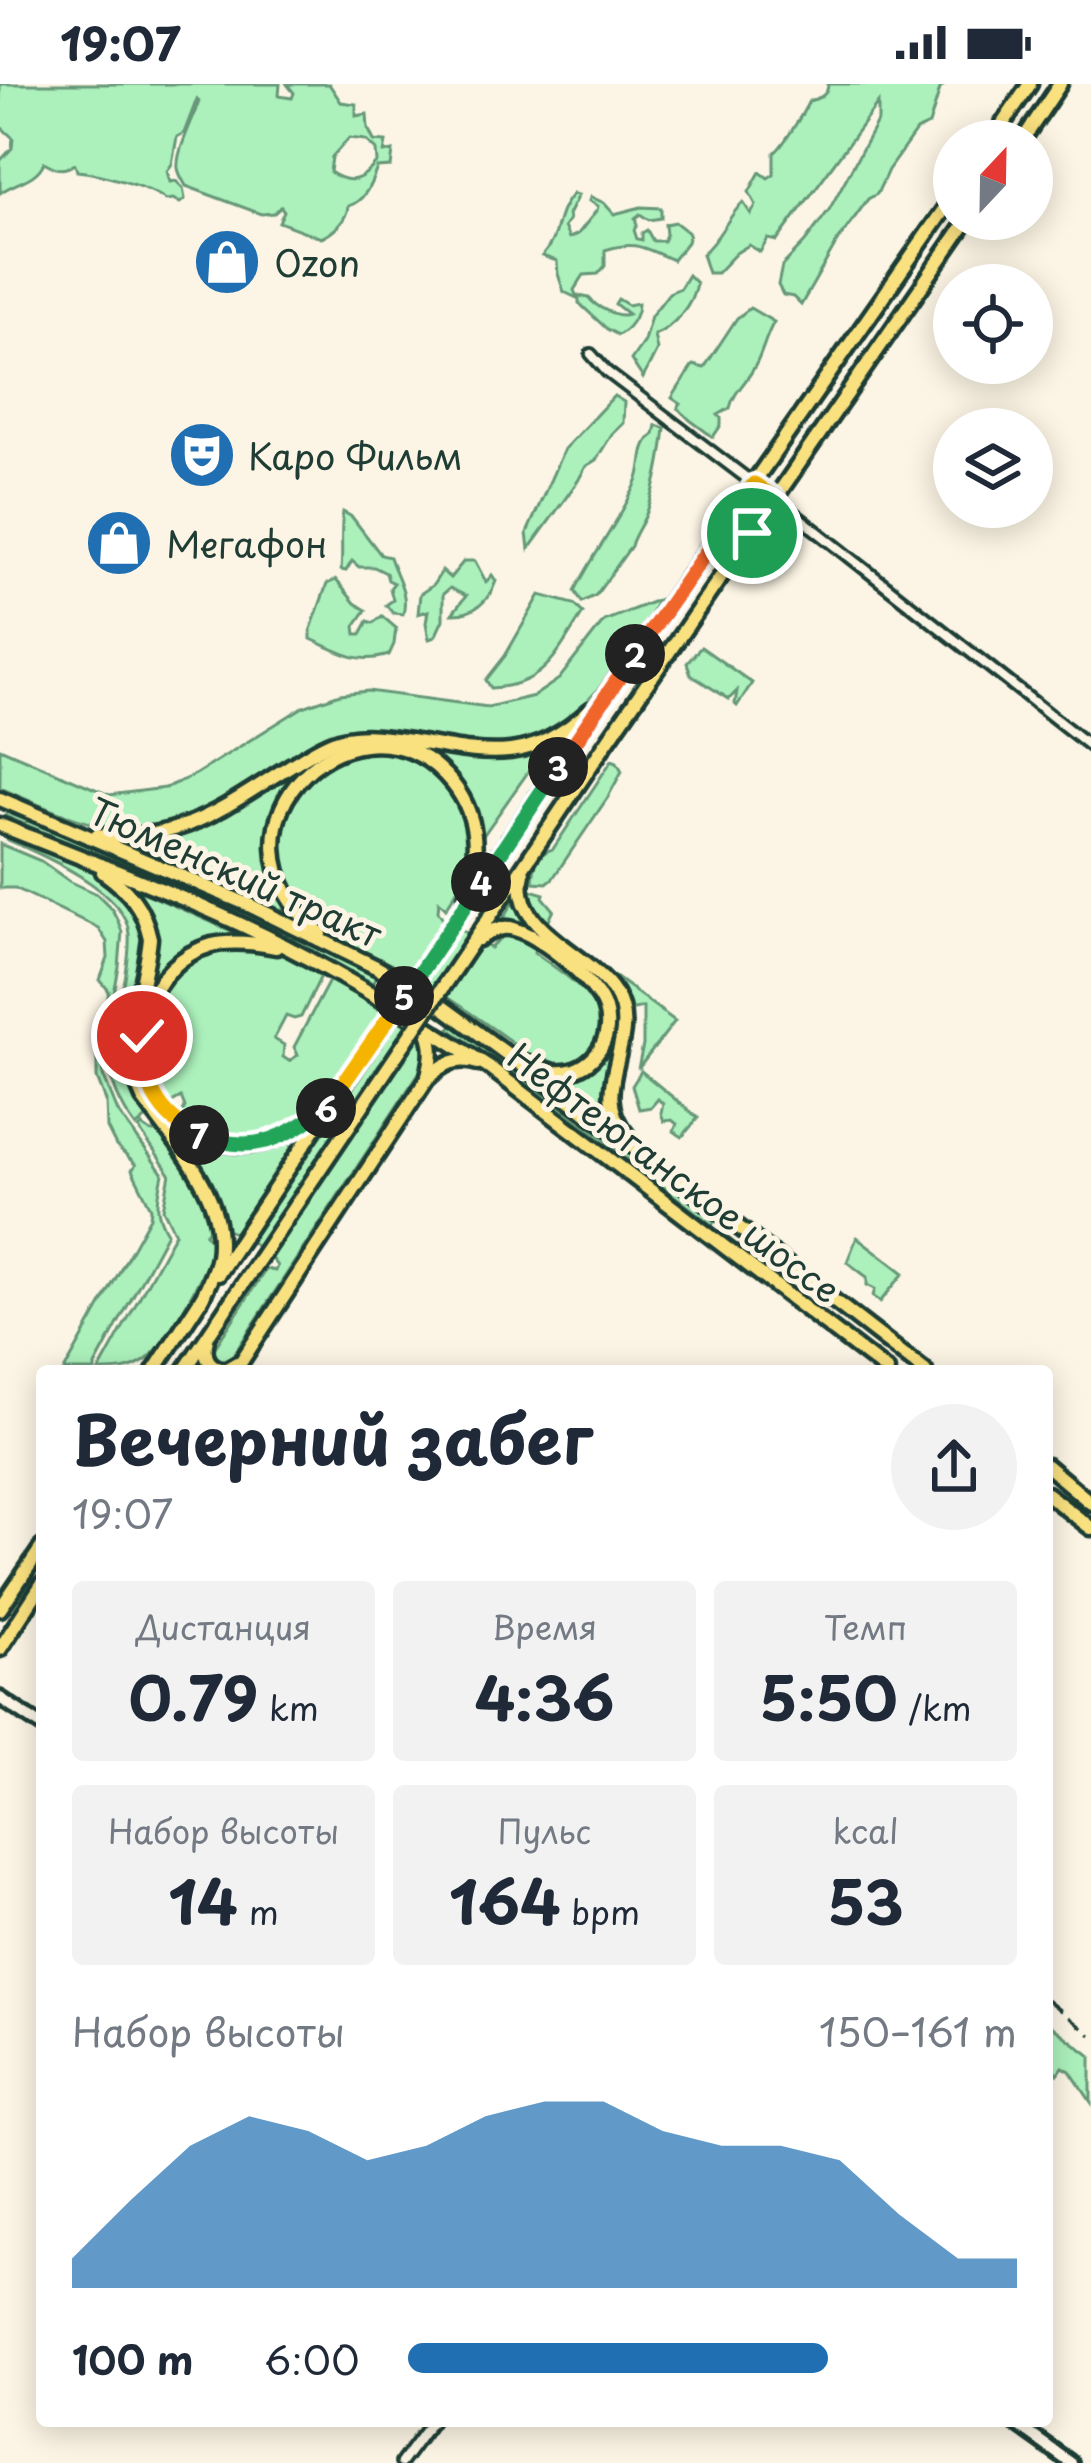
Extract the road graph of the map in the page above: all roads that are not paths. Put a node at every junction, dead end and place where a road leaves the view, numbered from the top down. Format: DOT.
graph roads {
  1 [pos="1030,84"];
  2 [pos="1060,84"];
  3 [pos="1005,120"];
  4 [pos="1036,120"];
  5 [pos="933,225"];
  6 [pos="954,240"];
  7 [pos="591,354"];
  8 [pos="754,484"];
  9 [pos="776,499"];
  10 [pos="604,697"];
  11 [pos="1091,747"];
  12 [pos="0,799"];
  13 [pos="0,825"];
  14 [pos="70,828"];
  15 [pos="535,848"];
  16 [pos="88,860"];
  17 [pos="457,917"];
  18 [pos="482,933"];
  19 [pos="336,946"];
  20 [pos="317,963"];
  21 [pos="424,1024"];
  22 [pos="501,1048"];
  23 [pos="489,1067"];
  24 [pos="427,1079"];
  25 [pos="330,1106"];
  26 [pos="158,1111"];
  27 [pos="649,1158"];
  28 [pos="201,1300"];
  29 [pos="208,1335"];
  30 [pos="250,1348"];
  31 [pos="158,1365"];
  32 [pos="188,1365"];
  33 [pos="211,1365"];
  34 [pos="234,1365"];
  35 [pos="240,1365"];
  36 [pos="879,1365"];
  37 [pos="917,1365"];
  38 [pos="1053,1471"];
  39 [pos="1053,1499"];
  40 [pos="1091,1503"];
  41 [pos="1091,1528"];
  42 [pos="36,1556"];
  43 [pos="36,1593"];
  44 [pos="0,1609"];
  45 [pos="0,1648"];
  46 [pos="0,1698"];
  47 [pos="36,1722"];
  48 [pos="428,2427"];
  49 [pos="1020,2427"];
  50 [pos="401,2463"];
  51 [pos="1071,2463"];
  1 -- 3 [label="main road"];
  2 -- 4 [label="main road"];
  5 -- 8 [label="main road"];
  6 -- 9 [label="main road"];
  7 -- 8 [label="street"];
  8 -- 9 [label="main road"];
  8 -- 10 [label="main road"];
  9 -- 11 [label="street"];
  9 -- 15 [label="main road"];
  10 -- 14 [label="main road"];
  10 -- 17 [label="main road"];
  12 -- 14 [label="main road, Тюменский тракт"];
  13 -- 16 [label="main road, Тюменский тракт"];
  14 -- 19 [label="main road, Тюменский тракт"];
  15 -- 18 [label="main road"];
  15 -- 27 [label="main road"];
  16 -- 20 [label="main road, Тюменский тракт"];
  16 -- 26 [label="main road"];
  17 -- 19 [label="main road"];
  17 -- 25 [label="main road, bridge"];
  18 -- 22 [label="main road"];
  18 -- 29 [label="main road, bridge"];
  19 -- 22 [label="main road, Тюменский тракт"];
  20 -- 21 [label="main road, Тюменский тракт"];
  20 -- 26 [label="main road"];
  21 -- 23 [label="main road, Нефтеюганское шоссе"];
  21 -- 24 [label="main road"];
  22 -- 27 [label="main road, Нефтеюганское шоссе"];
  23 -- 24 [label="main road"];
  23 -- 36 [label="main road, Нефтеюганское шоссе"];
  24 -- 30 [label="main road"];
  25 -- 26 [label="main road"];
  25 -- 28 [label="main road"];
  26 -- 28 [label="main road"];
  27 -- 37 [label="main road, Нефтеюганское шоссе"];
  28 -- 31 [label="main road"];
  29 -- 32 [label="main road"];
  29 -- 33 [label="main road"];
  30 -- 34 [label="main road"];
  30 -- 35 [label="main road"];
  38 -- 40 [label="main road"];
  39 -- 41 [label="main road"];
  42 -- 44 [label="main road"];
  43 -- 45 [label="main road"];
  46 -- 47 [label="main road"];
  48 -- 50 [label="street"];
  49 -- 51 [label="main road"];
}
